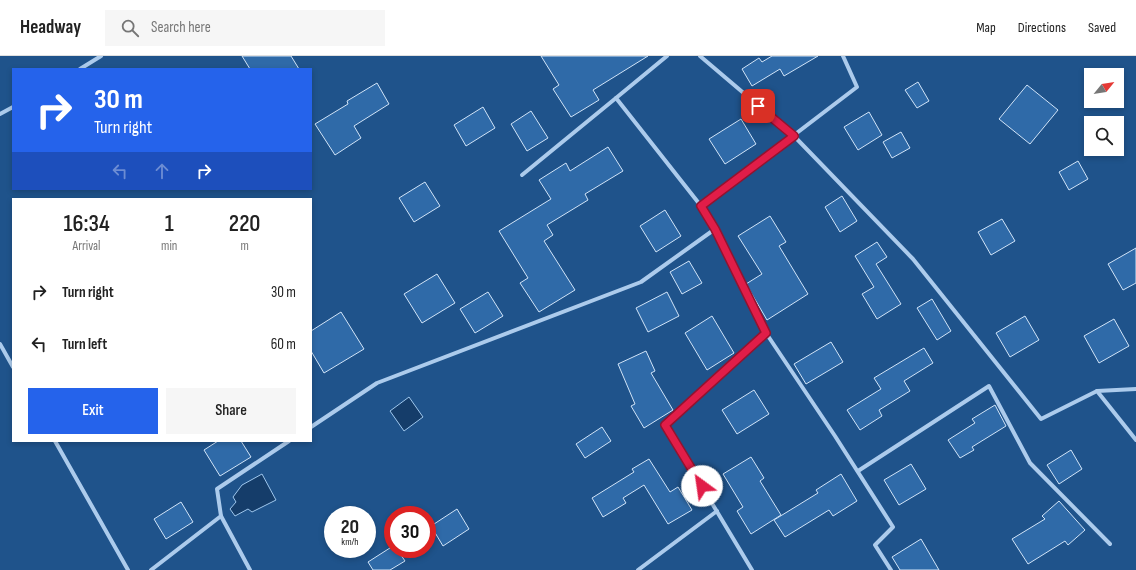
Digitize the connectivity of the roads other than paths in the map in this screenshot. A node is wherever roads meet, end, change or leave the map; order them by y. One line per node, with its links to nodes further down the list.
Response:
1 (101, 56): 5 (street)
2 (667, 56): 6 (street)
3 (700, 56): 9 (street)
4 (843, 56): 9 (street)
5 (82, 68)
6 (616, 98): 10 (street); 11 (street)
7 (12, 108): 8 (street)
8 (0, 114)
9 (794, 136): 11 (street); 17 (street)
10 (522, 175)
11 (701, 206): 12 (street)
12 (715, 229): 13 (street); 18 (street)
13 (766, 333): 22 (street); 23 (street)
14 (0, 344): 15 (street)
15 (12, 365)
16 (1136, 389): 17 (street)
17 (1097, 392): 19 (street)
18 (312, 426)
19 (1136, 440)
20 (56, 442): 26 (street)
21 (287, 442): 24 (street)
22 (858, 471): 25 (street); 31 (street)
23 (717, 511): 29 (street); 30 (street)
24 (222, 516): 27 (street); 28 (street)
25 (1110, 544)
26 (128, 570)
27 (152, 570)
28 (250, 570)
29 (638, 570)
30 (752, 570)
31 (891, 570)

